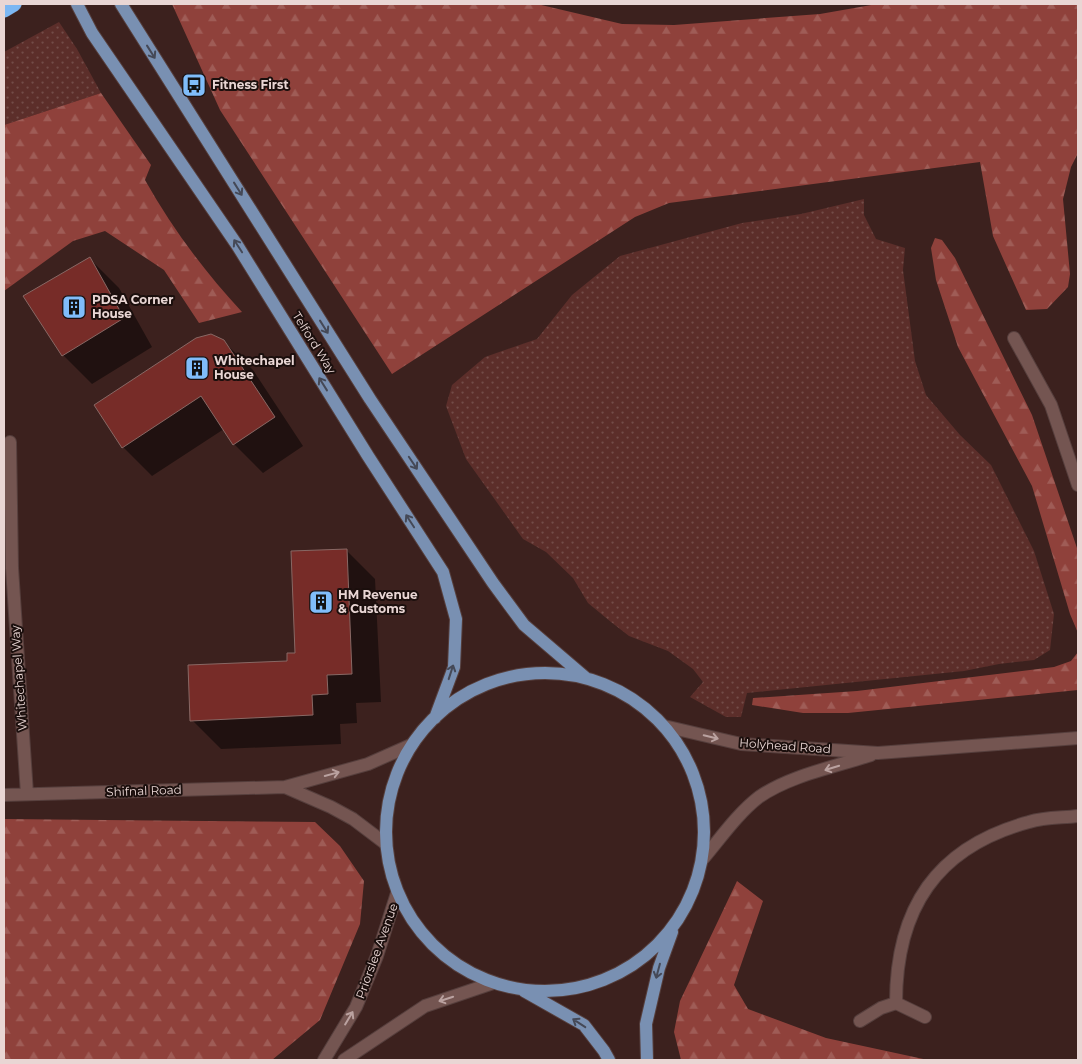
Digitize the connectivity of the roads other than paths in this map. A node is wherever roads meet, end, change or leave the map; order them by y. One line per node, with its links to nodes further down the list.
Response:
1 (14, 4): 4 (highway)
2 (77, 4): 9 (main road, Telford Way, one-way to 2)
3 (123, 7): 8 (main road, Telford Way, one-way to 8)
4 (4, 10)
5 (1014, 338): 7 (street)
6 (10, 442): 15 (street, Whitechapel Way)
7 (1078, 485)
8 (586, 678): 9 (main road); 10 (main road)
9 (435, 718): 12 (main road)
10 (664, 726): 13 (street, Holyhead Road, one-way to 13); 19 (main road)
11 (1078, 738): 13 (street, Holyhead Road)
12 (412, 746): 14 (street, Shifnal Road, one-way to 12); 18 (main road)
13 (878, 753): 19 (street, Holyhead Road, one-way to 19)
14 (285, 787): 15 (street, Shifnal Road); 18 (street, Shifnal Road)
15 (28, 794): 16 (street, Shifnal Road)
16 (4, 795)
17 (1078, 816): 24 (street)
18 (386, 844): 20 (main road)
19 (702, 860): 21 (main road)
20 (397, 893): 22 (main road); 27 (street, Priorslee Avenue, one-way to 20)
21 (675, 925): 23 (main road); 30 (main road, one-way to 30)
22 (493, 983): 23 (main road); 28 (street, one-way to 28)
23 (522, 990): 29 (main road, one-way to 23)
24 (896, 1003): 25 (street); 26 (street)
25 (925, 1017)
26 (860, 1021)
27 (324, 1060)
28 (344, 1060)
29 (609, 1060)
30 (647, 1060)

